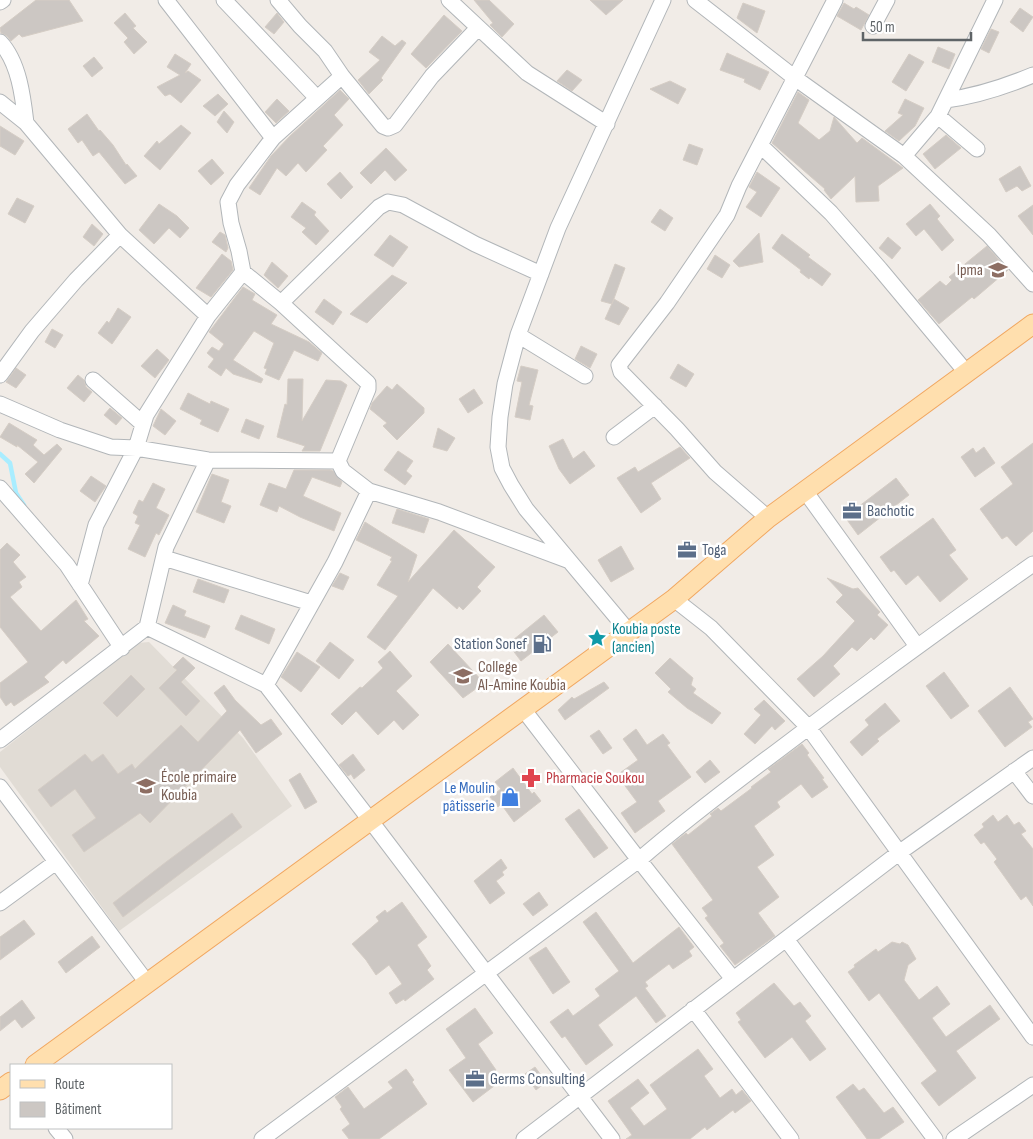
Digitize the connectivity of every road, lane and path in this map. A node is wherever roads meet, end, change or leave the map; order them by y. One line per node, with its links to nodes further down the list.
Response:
1 (166, 0): 22 (street)
2 (224, 0): 16 (street)
3 (278, 0): 13 (street)
4 (450, 0): 11 (street)
5 (663, 0): 21 (street)
6 (695, 0): 15 (street)
7 (836, 0): 15 (street)
8 (887, 0): 10 (street)
9 (995, 0): 17 (street)
10 (873, 26)
11 (478, 28): 13 (street); 21 (street)
12 (0, 42): 20 (street)
13 (342, 76): 16 (street)
14 (1033, 76): 17 (street)
15 (795, 78): 23 (street); 25 (street)
16 (317, 98): 22 (street)
17 (946, 100): 19 (street)
18 (0, 102): 20 (street)
19 (938, 116): 24 (street); 25 (street)
20 (26, 123): 26 (street)
21 (606, 124): 28 (street)
22 (273, 138): 27 (street)
23 (761, 146): 34 (street); 39 (street)
24 (977, 149)
25 (904, 156): 29 (street)
26 (120, 235): 31 (street); 35 (street)
27 (243, 272): 30 (street); 31 (street)
28 (541, 274): 30 (street); 33 (street)
29 (1033, 284)
30 (281, 303): 44 (street)
31 (208, 316): 40 (street)
32 (1033, 324): 34 (main road)
33 (518, 335): 36 (street); 50 (street)
34 (966, 372): 47 (main road)
35 (0, 375)
36 (585, 376)
37 (93, 380): 40 (street)
38 (0, 404): 42 (street)
39 (655, 406): 41 (street); 48 (street)
40 (143, 424): 42 (street)
41 (614, 437)
42 (136, 448): 43 (street); 52 (street)
43 (208, 460): 44 (street); 49 (street)
44 (338, 461): 46 (street)
45 (0, 488): 52 (street)
46 (369, 491): 50 (street); 54 (street)
47 (805, 491): 48 (main road); 57 (street)
48 (768, 518): 53 (main road)
49 (164, 558): 54 (street); 55 (street)
50 (568, 560): 56 (street)
51 (1033, 564): 57 (street)
52 (80, 584): 58 (street)
53 (674, 599): 56 (main road); 61 (street)
54 (312, 603): 59 (street)
55 (148, 627): 58 (street); 59 (street)
56 (629, 632): 60 (main road)
57 (917, 646): 61 (street)
58 (122, 648): 62 (street)
59 (266, 685): 67 (street)
60 (523, 709): 67 (main road); 69 (street)
61 (808, 727): 68 (street); 69 (street)
62 (0, 740)
63 (1033, 758): 64 (street)
64 (1014, 771): 66 (street); 68 (street)
65 (0, 787): 70 (street)
66 (1033, 796)
67 (370, 820): 73 (street); 75 (main road)
68 (900, 852): 72 (street); 77 (street)
69 (639, 860): 73 (street); 74 (street)
70 (56, 862): 71 (street); 75 (street)
71 (0, 903)
72 (786, 939): 74 (street); 87 (street)
73 (486, 972): 80 (street); 83 (street)
74 (733, 979): 76 (street)
75 (148, 984): 78 (main road)
76 (693, 1010): 80 (street); 86 (street)
77 (1033, 1036)
78 (36, 1064)
79 (1033, 1084): 88 (street)
80 (580, 1096): 84 (street); 85 (street)
81 (57, 1129): 82 (street)
82 (65, 1139)
83 (262, 1139)
84 (524, 1139)
85 (612, 1139)
86 (791, 1139)
87 (935, 1139)
88 (954, 1139)

